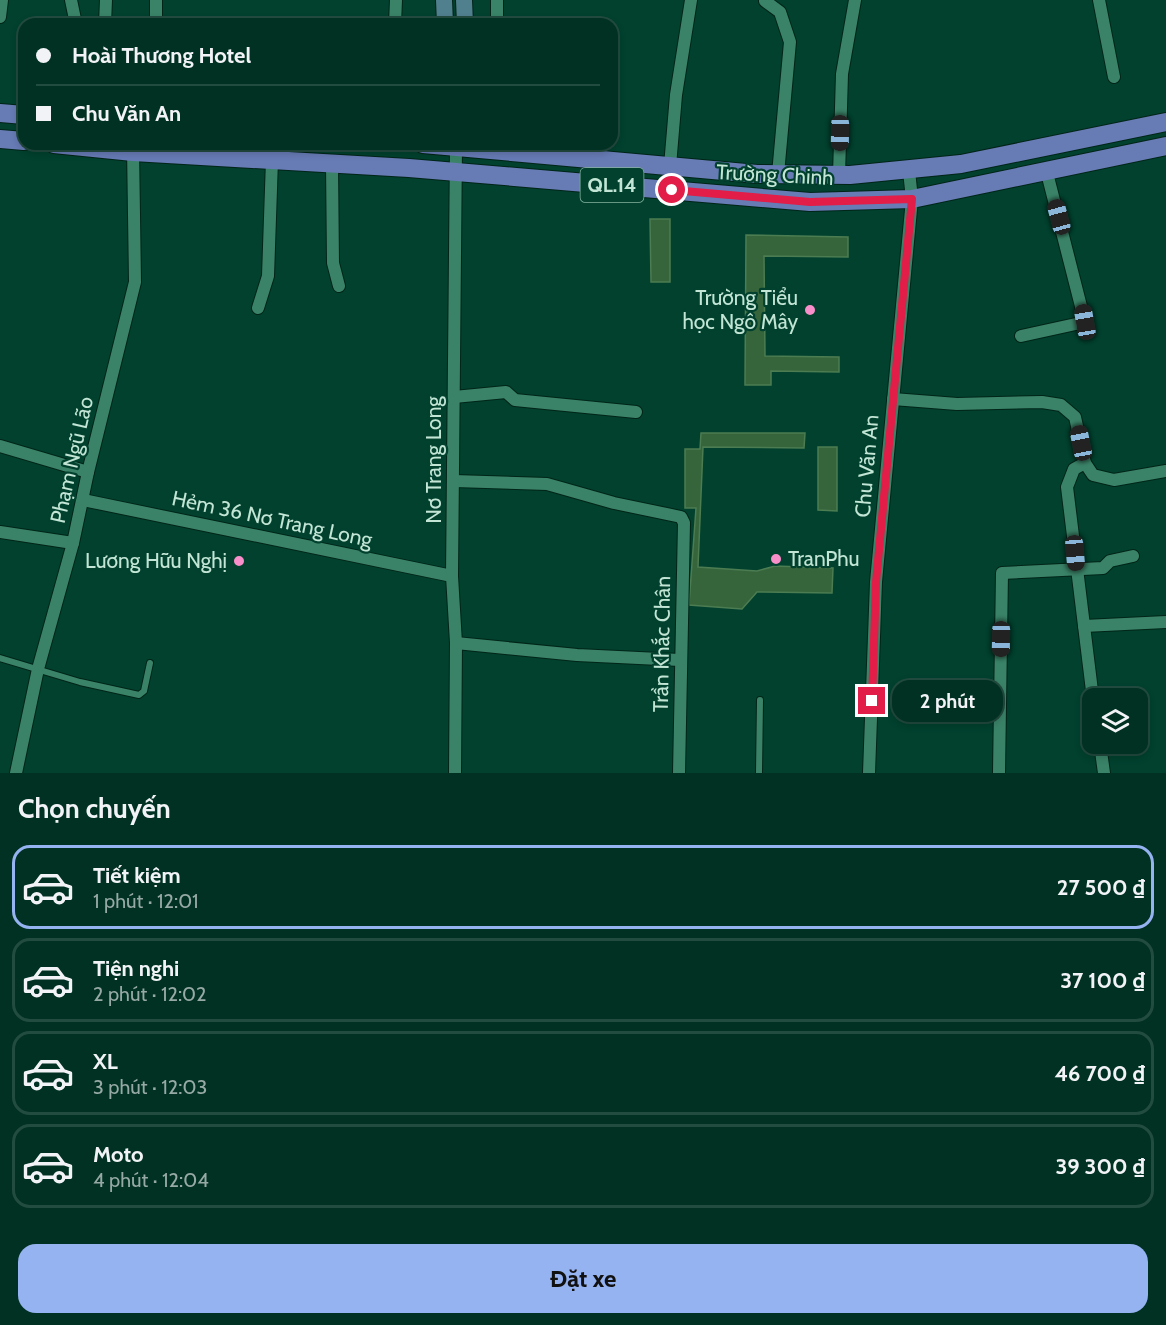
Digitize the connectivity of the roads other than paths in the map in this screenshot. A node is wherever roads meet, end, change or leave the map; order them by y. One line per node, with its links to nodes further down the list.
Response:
1 (2, 0): 13 (street)
2 (71, 0): 14 (street)
3 (106, 0): 15 (street)
4 (156, 0): 16 (street)
5 (396, 0): 17 (street)
6 (444, 0): 18 (street)
7 (464, 0): 19 (street)
8 (497, 0): 20 (street)
9 (691, 0): 34 (street)
10 (855, 0): 39 (street)
11 (1099, 0): 21 (street)
12 (765, 1): 38 (street)
13 (0, 17)
14 (75, 18)
15 (105, 18)
16 (156, 18)
17 (395, 18)
18 (445, 18)
19 (465, 18)
20 (497, 18)
21 (1113, 77)
22 (0, 113): 23 (main road)
23 (18, 114)
24 (1166, 122): 35 (main road, Trường Chinh / QL.14)
25 (0, 139): 26 (main road)
26 (18, 140)
27 (1166, 146): 37 (main road, Trường Chinh / QL.14)
28 (133, 150): 49 (street, Phạm Ngũ Lão)
29 (156, 150): 32 (main road, Trường Chinh / QL.14)
30 (456, 150): 36 (street, Nơ Trang Long)
31 (514, 150): 34 (main road, Trường Chinh / QL.14)
32 (272, 160): 33 (main road, Trường Chinh / QL.14); 42 (street)
33 (332, 164): 36 (main road, Trường Chinh / QL.14); 41 (street)
34 (670, 166): 38 (main road, Trường Chinh / QL.14)
35 (909, 171): 39 (main road, Trường Chinh / QL.14); 40 (street, Chu Văn An)
36 (456, 172): 40 (main road, Trường Chinh / QL.14); 44 (street, Nơ Trang Long)
37 (1047, 172): 40 (main road, Trường Chinh / QL.14); 43 (street)
38 (778, 174): 39 (main road, Trường Chinh / QL.14)
39 (839, 175)
40 (912, 199): 45 (street, Chu Văn An)
41 (339, 286)
42 (258, 308)
43 (1021, 336)
44 (454, 397): 46 (street); 51 (street, Nơ Trang Long)
45 (893, 399): 48 (street); 72 (street, Chu Văn An)
46 (636, 412)
47 (0, 446): 49 (street)
48 (1085, 463): 50 (street); 56 (street)
49 (88, 471): 52 (street, Phạm Ngũ Lão)
50 (1166, 471)
51 (454, 482): 57 (street, Nơ Trang Long); 62 (street, Trần Khắc Chân)
52 (84, 500): 54 (street, Phạm Ngũ Lão); 57 (street, Hẻm 36 Nơ Trang Long)
53 (0, 532): 54 (street)
54 (73, 543): 64 (street, Phạm Ngũ Lão)
55 (1133, 556): 56 (street)
56 (1077, 570): 59 (street); 73 (street)
57 (452, 576): 60 (street, Nơ Trang Long)
58 (1166, 622): 59 (street)
59 (1084, 626): 65 (street)
60 (456, 643): 62 (street); 69 (street, Nơ Trang Long)
61 (0, 658): 64 (lane)
62 (680, 660): 70 (street, Trần Khắc Chân)
63 (150, 663): 64 (lane)
64 (38, 669): 68 (street, Phạm Ngũ Lão)
65 (1092, 688)
66 (760, 700): 71 (lane)
67 (1101, 754): 74 (street)
68 (16, 773)
69 (456, 773)
70 (679, 773)
71 (759, 773)
72 (869, 773)
73 (999, 773)
74 (1104, 773)

